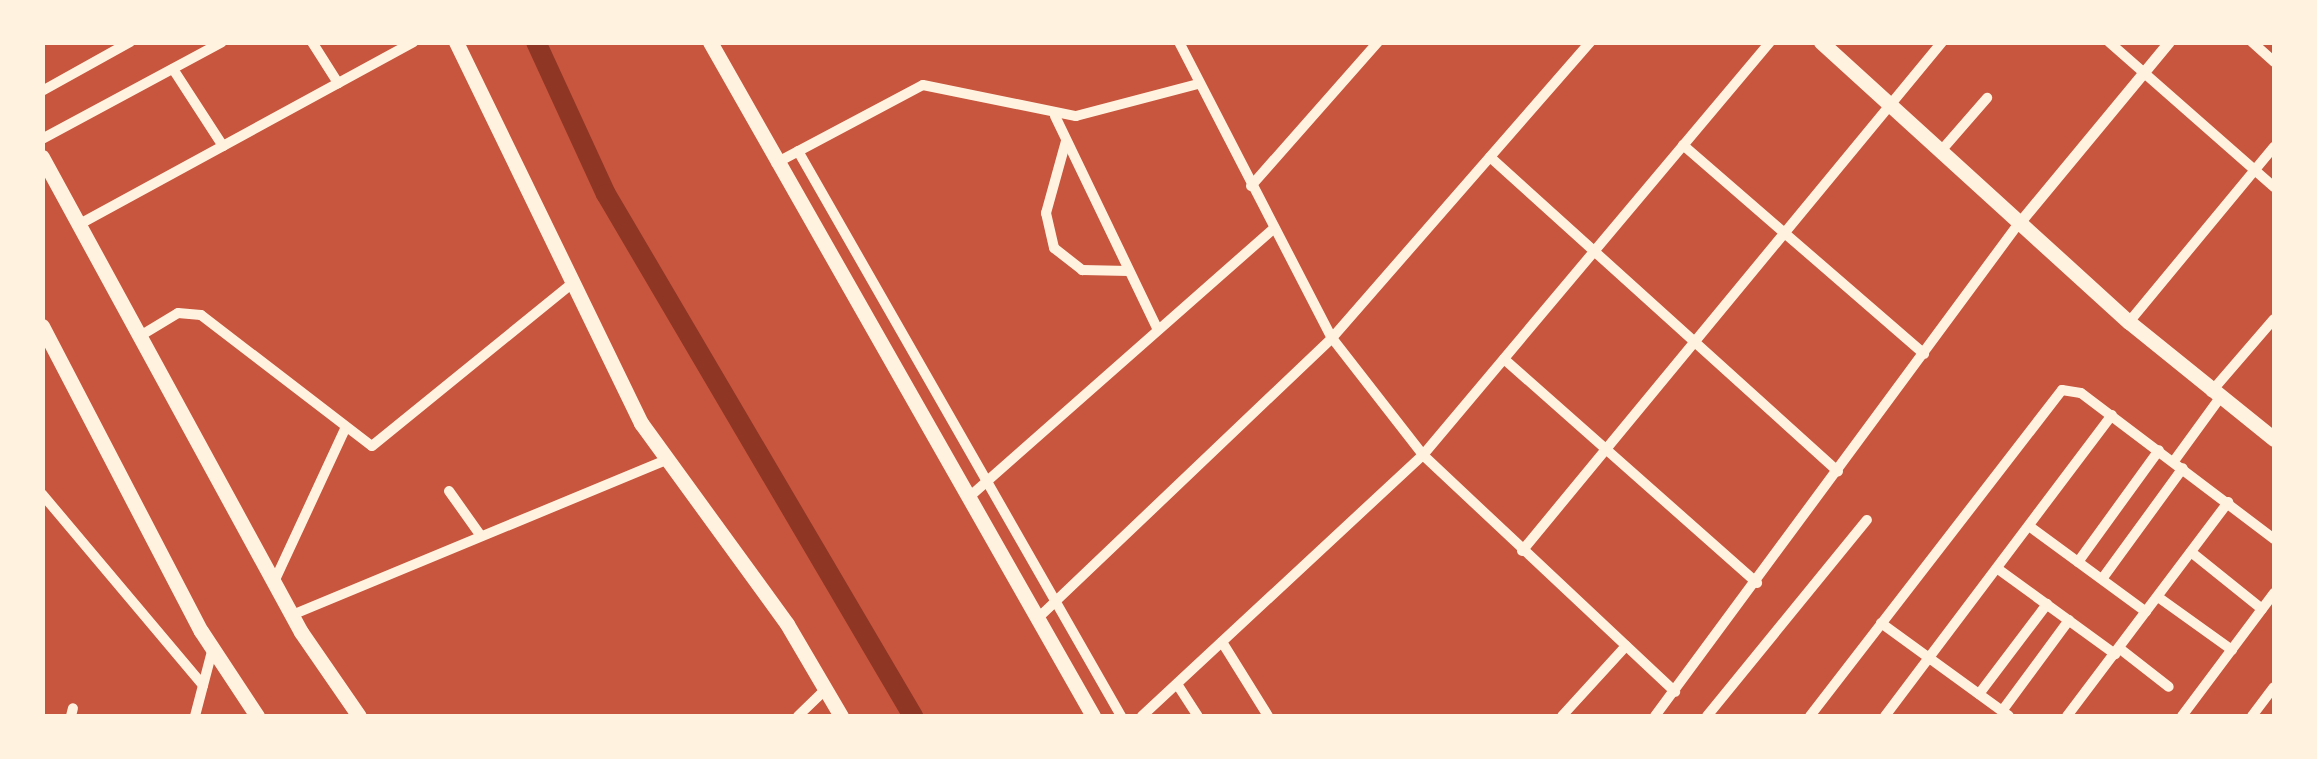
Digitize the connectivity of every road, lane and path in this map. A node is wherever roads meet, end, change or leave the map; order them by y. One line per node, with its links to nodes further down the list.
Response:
1 (130, 42): 21 (street)
2 (222, 42): 17 (street)
3 (312, 42): 19 (street)
4 (413, 42): 19 (street)
5 (456, 42): 44 (main road)
6 (710, 42): 34 (main road)
7 (1179, 42): 20 (street)
8 (1378, 42): 36 (street)
9 (1770, 42): 27 (street)
10 (1821, 42): 23 (main road)
11 (1942, 42): 23 (street)
12 (2108, 42): 18 (street)
13 (2169, 42): 18 (street)
14 (2252, 42): 16 (street)
15 (1589, 43): 32 (street)
16 (2274, 62)
17 (173, 68): 25 (street); 28 (street)
18 (2143, 72): 35 (street); 38 (street)
19 (338, 83): 28 (street)
20 (1198, 84): 24 (street); 36 (street)
21 (42, 91)
22 (1986, 98): 31 (street)
23 (1890, 106): 31 (main road); 41 (street)
24 (1055, 116): 26 (street); 30 (street)
25 (42, 139)
26 (1066, 140): 43 (street); 43 (street)
27 (1683, 144): 41 (street); 42 (street)
28 (223, 146): 39 (street)
29 (2274, 147): 35 (street)
30 (798, 151): 34 (street); 64 (street)
31 (1940, 152): 38 (main road)
32 (1490, 157): 42 (street); 50 (street)
33 (42, 158): 39 (main road)
34 (776, 164): 67 (main road)
35 (2256, 170): 37 (street); 46 (street)
36 (1252, 186): 40 (street)
37 (2274, 186)
38 (2019, 223): 46 (main road); 52 (street)
39 (78, 225): 49 (main road)
40 (1274, 228): 48 (street); 50 (street)
41 (1785, 233): 51 (street); 52 (street)
42 (1595, 251): 51 (street); 53 (street)
43 (1130, 271): 48 (street)
44 (569, 286): 56 (street); 61 (main road)
45 (2274, 319): 54 (street)
46 (2129, 322): 54 (main road)
47 (42, 326): 93 (main road)
48 (1158, 330): 64 (street)
49 (140, 336): 56 (street); 78 (main road)
50 (1332, 338): 60 (street); 82 (street)
51 (1695, 342): 58 (street); 63 (street)
52 (1924, 354): 63 (street)
53 (1504, 359): 58 (street); 60 (street)
54 (2216, 395): 57 (main road); 62 (street)
55 (2112, 415): 59 (street); 70 (street); 89 (street)
56 (345, 429): 78 (street)
57 (2274, 439)
58 (1606, 449): 73 (street); 79 (street)
59 (2159, 450): 62 (street); 75 (street)
60 (1423, 455): 73 (street); 90 (street)
61 (662, 460): 71 (street); 100 (main road)
62 (2178, 465): 68 (street); 77 (street)
63 (1838, 472): 79 (street)
64 (987, 482): 67 (street); 82 (street)
65 (449, 491): 71 (street)
66 (42, 494): 97 (street)
67 (968, 498): 87 (main road)
68 (2228, 502): 72 (street); 74 (street)
69 (1866, 520): 118 (street)
70 (2030, 526): 75 (street); 76 (street)
71 (480, 536): 86 (street)
72 (2274, 539)
73 (1522, 550): 91 (street)
74 (2190, 552): 81 (street); 84 (street)
75 (2078, 562): 77 (street)
76 (1998, 569): 83 (street); 95 (street)
77 (2102, 579): 85 (street)
78 (274, 582): 86 (main road)
79 (1757, 583): 101 (street)
80 (2274, 593): 84 (street)
81 (2158, 597): 85 (street); 92 (street)
82 (1055, 602): 87 (street); 112 (street)
83 (2047, 604): 88 (street); 102 (street)
84 (2262, 609): 92 (street)
85 (2146, 612): 94 (street)
86 (292, 615): 108 (main road)
87 (1037, 619): 111 (main road)
88 (2069, 620): 94 (street); 104 (street)
89 (1881, 623): 95 (street); 119 (street)
90 (1222, 642): 96 (street); 115 (street)
91 (1626, 646): 101 (street); 116 (street)
92 (2232, 650): 121 (street)
93 (212, 651): 97 (street); 107 (main road)
94 (2117, 651): 98 (street); 105 (street)
95 (1931, 659): 102 (street); 120 (street)
96 (1177, 684): 113 (street); 114 (street)
97 (202, 685): 106 (street)
98 (2169, 687)
99 (2274, 687): 122 (street)
100 (826, 689): 109 (street); 110 (main road)
101 (1675, 692): 103 (street)
102 (1980, 694): 104 (street)
103 (1659, 712): 117 (street)
104 (2006, 714)
105 (2073, 715)
106 (195, 716)
107 (257, 716)
108 (359, 716)
109 (798, 716)
110 (841, 716)
111 (1093, 716)
112 (1120, 716)
113 (1142, 716)
114 (1198, 716)
115 (1268, 716)
116 (1562, 716)
117 (1674, 716)
118 (1707, 716)
119 (1810, 716)
120 (1885, 716)
121 (2182, 716)
122 (2252, 716)

